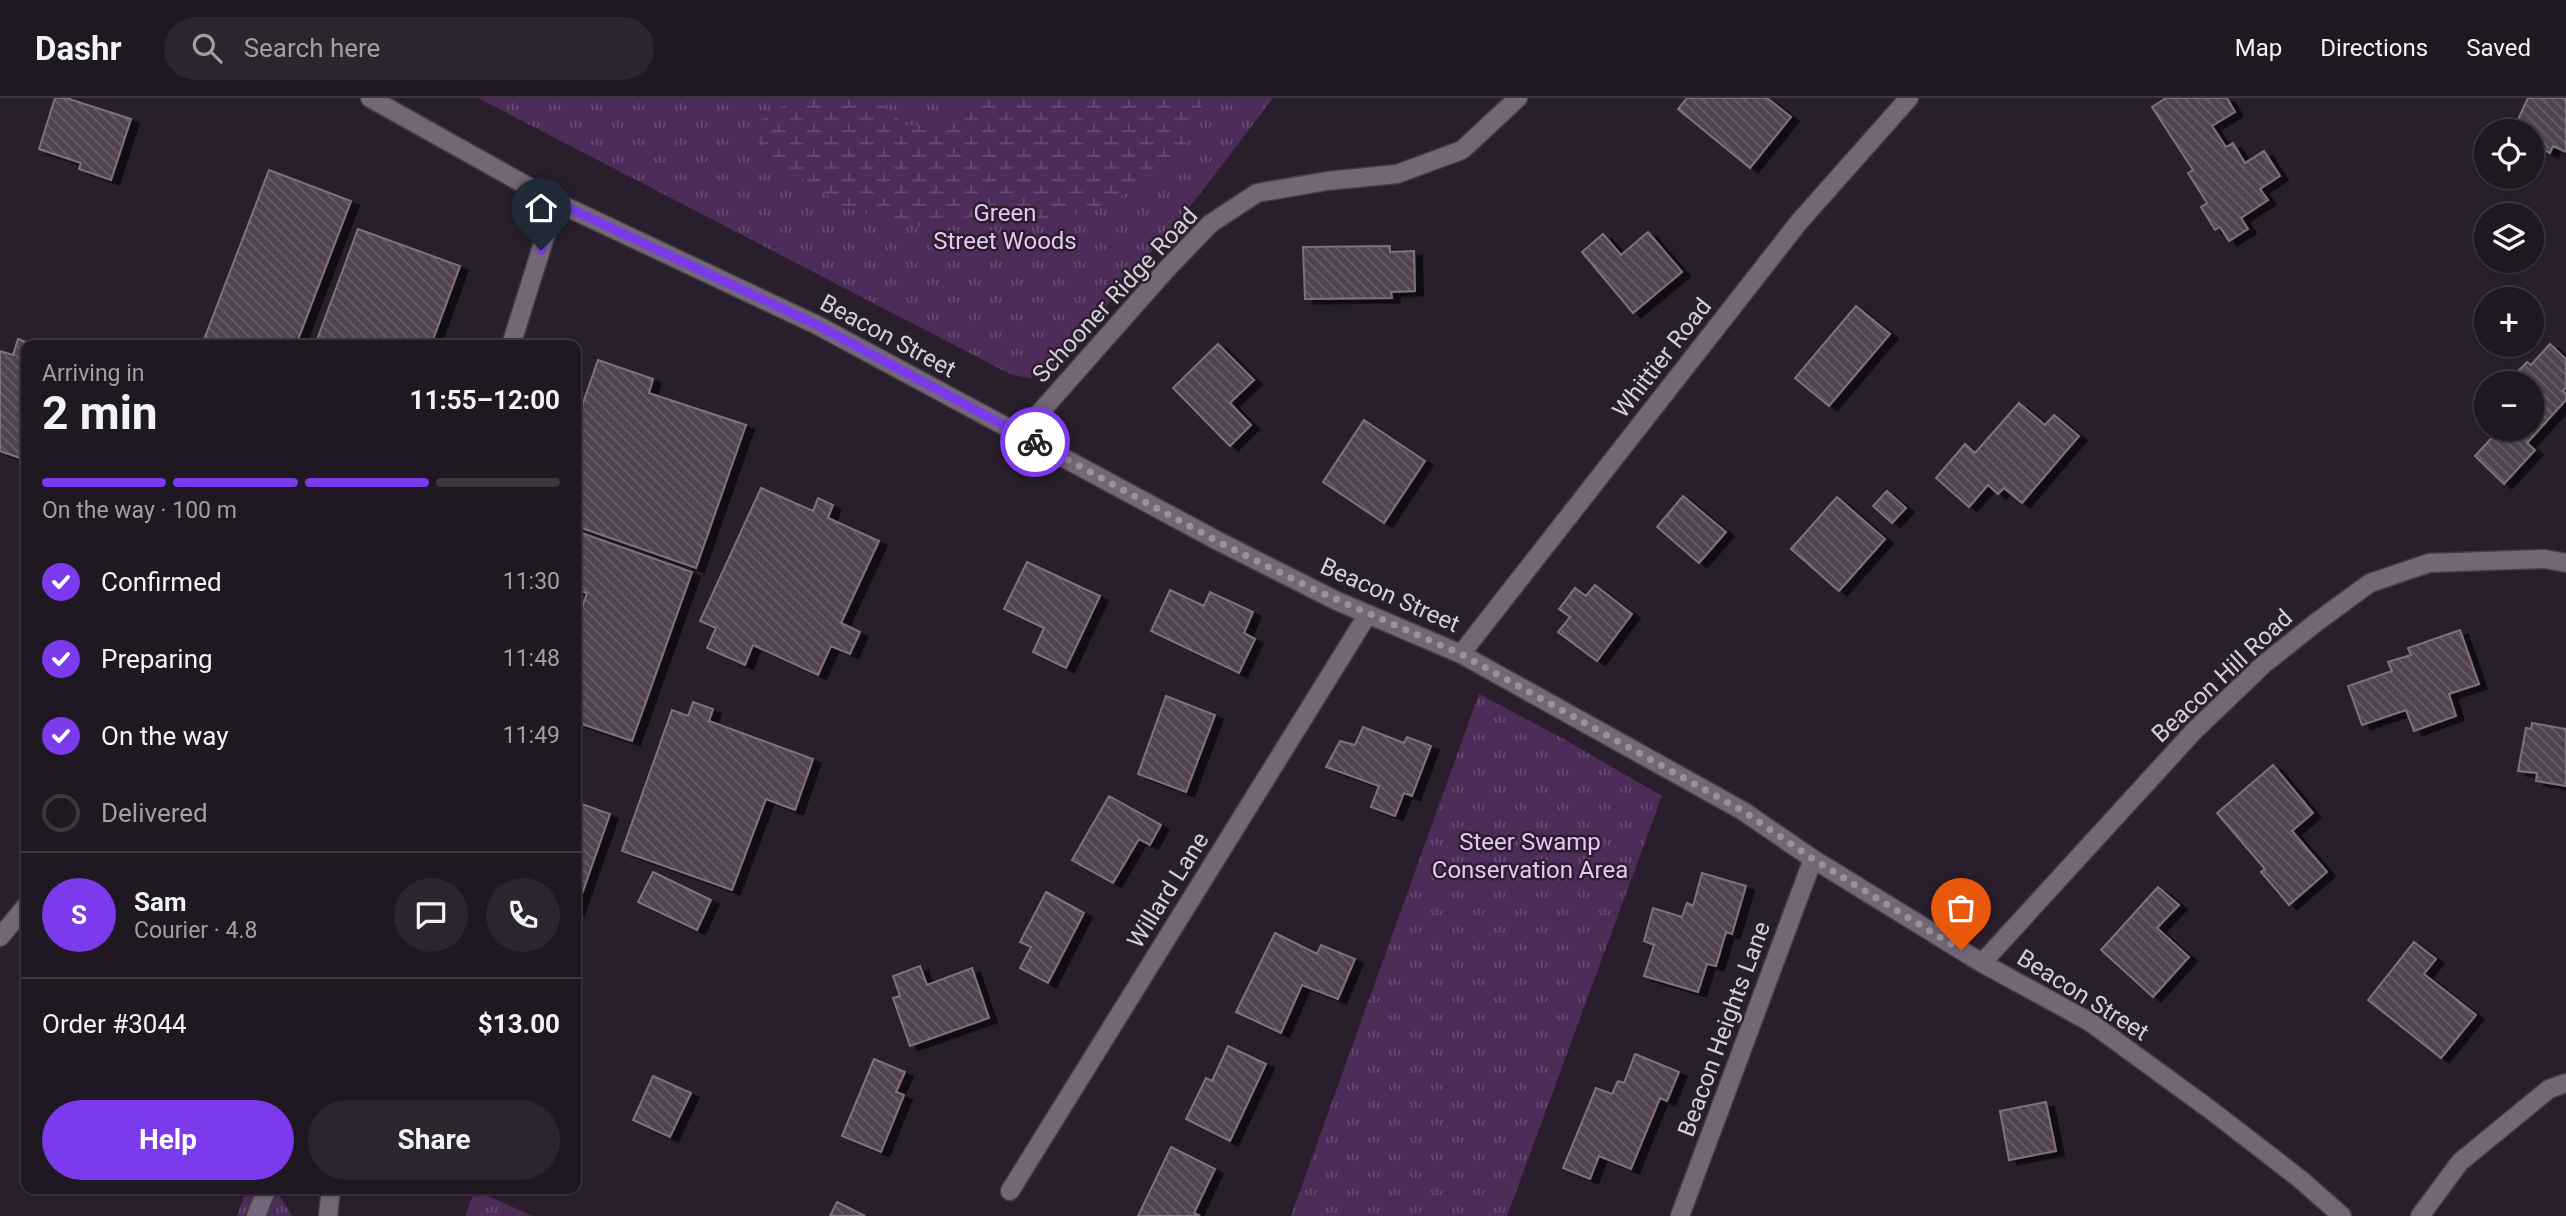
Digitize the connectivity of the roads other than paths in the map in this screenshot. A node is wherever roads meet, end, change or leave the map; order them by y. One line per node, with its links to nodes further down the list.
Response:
1 (370, 98): 4 (street, Beacon Street)
2 (1518, 98): 6 (street, Schooner Ridge Road)
3 (1909, 98): 9 (street, Whittier Road)
4 (556, 202): 5 (street); 6 (street, Beacon Street)
5 (513, 340)
6 (1021, 434): 8 (street, Beacon Street)
7 (2566, 563): 14 (street, Beacon Hill Road)
8 (1368, 614): 9 (street, Beacon Street); 16 (street, Willard Lane)
9 (1461, 654): 10 (street, Beacon Street)
10 (1813, 859): 14 (street, Beacon Street); 21 (street, Beacon Heights Lane)
11 (21, 912): 13 (street)
12 (21, 928): 13 (street)
13 (0, 938)
14 (1982, 963): 22 (street, Beacon Street)
15 (2566, 1083): 23 (street)
16 (1010, 1191)
17 (265, 1194): 19 (street)
18 (330, 1194): 20 (street)
19 (256, 1216)
20 (328, 1216)
21 (1680, 1216)
22 (2342, 1216)
23 (2420, 1216)

